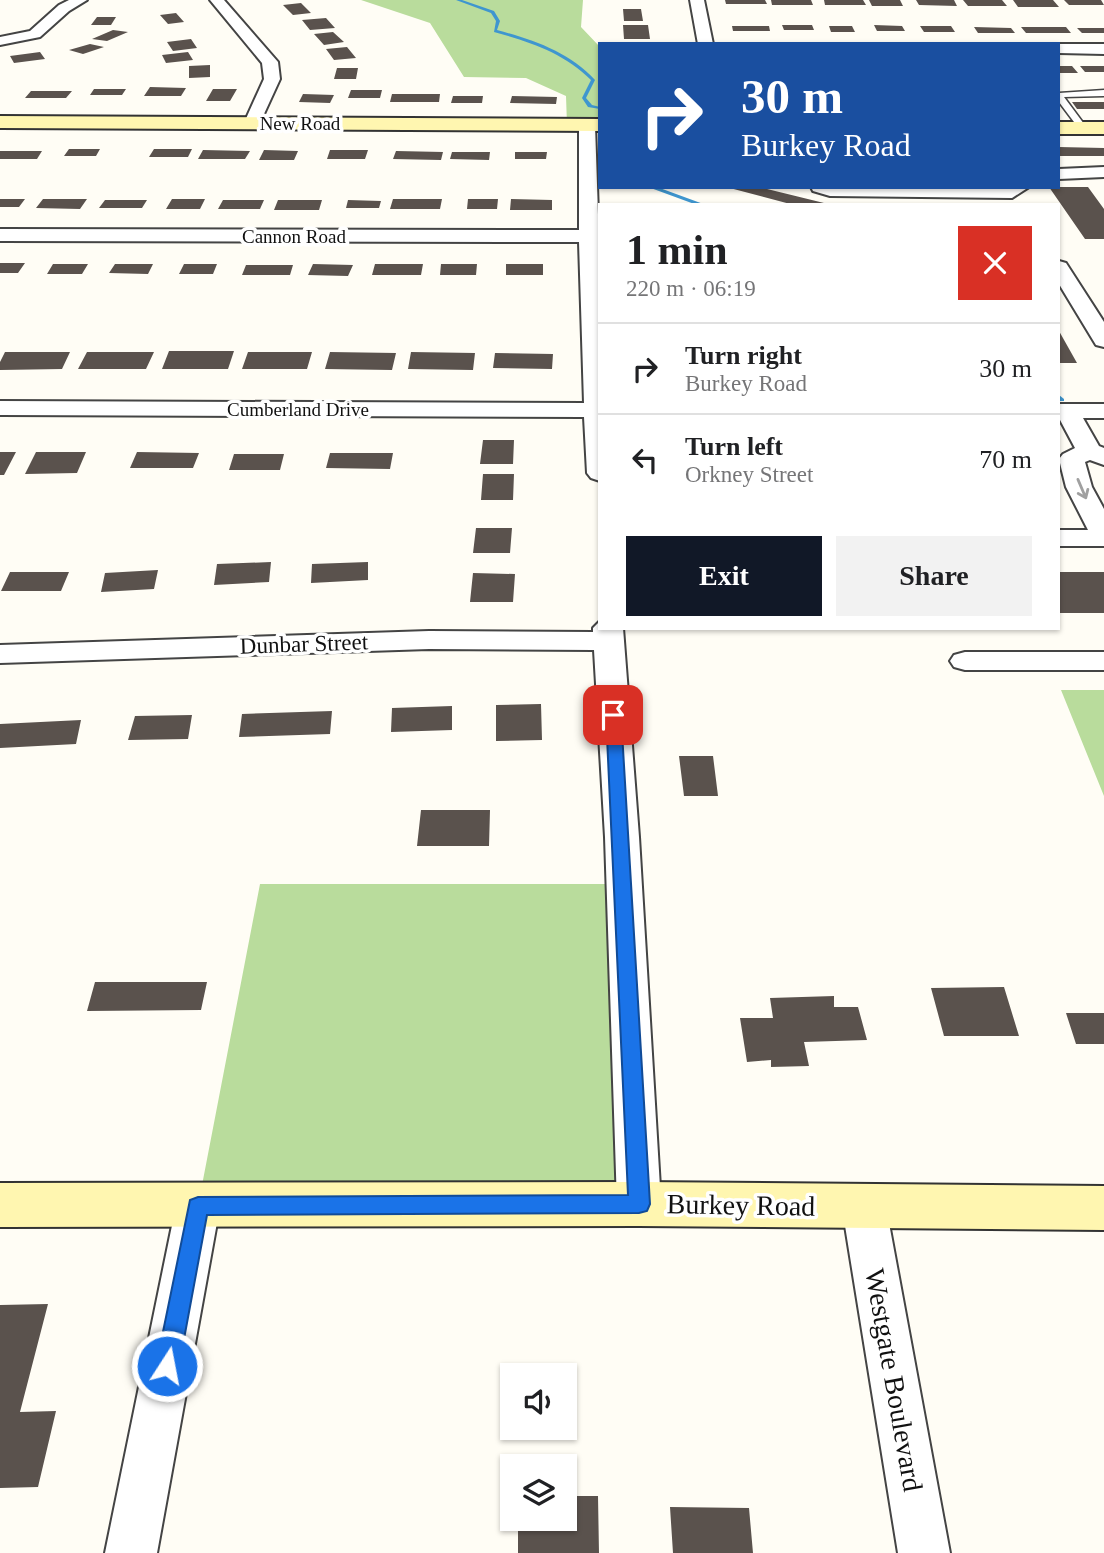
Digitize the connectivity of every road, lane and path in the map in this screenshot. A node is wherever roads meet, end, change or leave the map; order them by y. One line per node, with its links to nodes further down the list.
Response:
1 (80, 0): 4 (street)
2 (217, 0): 12 (street)
3 (697, 0): 5 (street)
4 (0, 41)
5 (706, 42)
6 (1060, 49): 7 (street)
7 (1104, 49)
8 (1104, 93): 9 (lane)
9 (1060, 96)
10 (1060, 98): 13 (lane)
11 (0, 121): 12 (street, New Road)
12 (252, 123): 14 (street, New Road)
13 (1071, 124): 15 (street)
14 (593, 125): 21 (street)
15 (1104, 128)
16 (1104, 172): 17 (street)
17 (1060, 174)
18 (827, 189): 19 (street)
19 (1017, 195)
20 (0, 235): 21 (street, Cannon Road)
21 (588, 236): 23 (street)
22 (1060, 269): 24 (street)
23 (595, 315): 26 (street)
24 (1104, 340)
25 (0, 408): 26 (street, Cumberland Drive)
26 (598, 410)
27 (1063, 411): 28 (street); 29 (street)
28 (1104, 411)
29 (1097, 454): 30 (street, one-way to 30)
30 (1104, 537): 31 (street)
31 (1060, 538)
32 (608, 635): 33 (street, Dunbar Street); 36 (street)
33 (0, 654)
34 (965, 661): 35 (street)
35 (1104, 661)
36 (639, 1204): 38 (street, Burkey Road); 39 (street, Burkey Road)
37 (0, 1205): 38 (street, Burkey Road)
38 (198, 1206): 41 (street)
39 (864, 1207): 40 (street, Burkey Road); 42 (street, Westgate Boulevard)
40 (1104, 1208)
41 (131, 1553)
42 (924, 1553)

